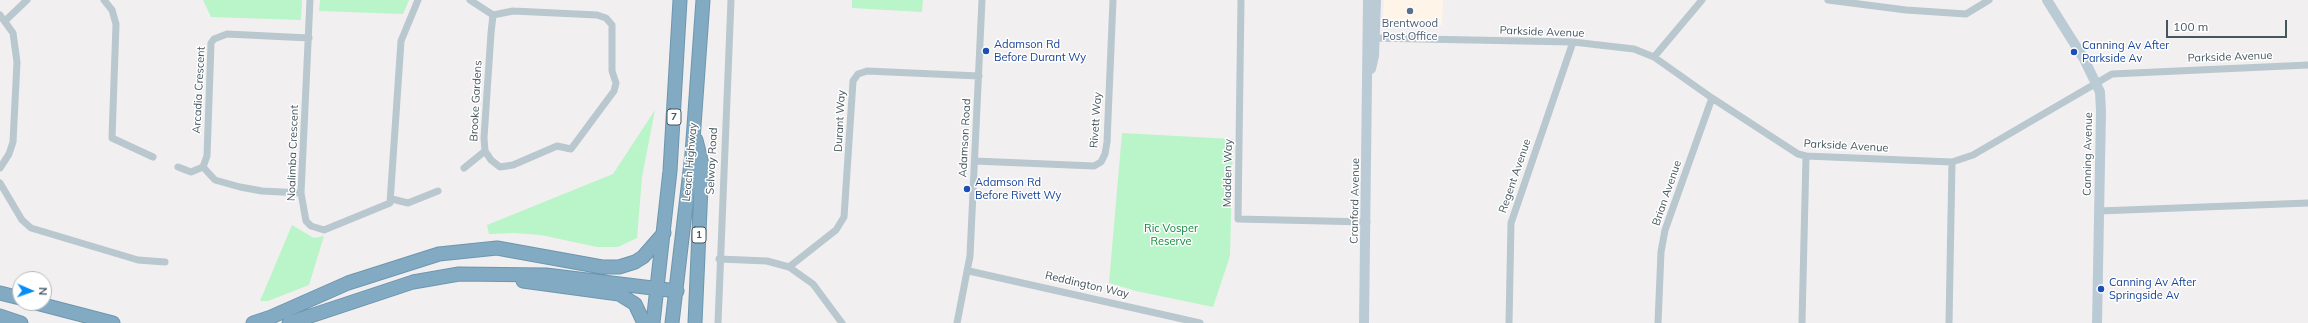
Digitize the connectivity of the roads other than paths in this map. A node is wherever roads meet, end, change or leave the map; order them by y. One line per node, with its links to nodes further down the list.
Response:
1 (27, 0): 20 (street)
2 (104, 0): 32 (street)
3 (310, 0): 21 (street, Noalimba Crescent)
4 (418, 0): 42 (street)
5 (470, 0): 19 (street)
6 (680, 0): 46 (highway, Leach Highway / 7)
7 (703, 0): 29 (highway, Leach Highway / 7)
8 (731, 0): 47 (street, Selway Road)
9 (982, 0): 26 (street, Adamson Road)
10 (1113, 0): 33 (street, Rivett Way)
11 (1241, 0): 45 (street, Madden Way)
12 (1368, 0): 22 (main road, Cranford Avenue)
13 (1376, 0): 22 (main road, Cranford Avenue)
14 (1702, 0): 24 (street)
15 (1828, 0): 16 (street)
16 (1989, 0)
17 (2047, 0): 27 (main road, Canning Avenue)
18 (0, 15): 20 (street)
19 (493, 15): 30 (street, Brooke Gardens); 30 (street, Brooke Gardens)
20 (5, 22): 37 (street)
21 (309, 38): 36 (street, Arcadia Crescent); 41 (street, Noalimba Crescent)
22 (1371, 38): 23 (street, Parkside Avenue); 45 (main road, Cranford Avenue)
23 (1573, 42): 24 (street, Parkside Avenue); 72 (street, Regent Avenue)
24 (1654, 57): 28 (street, Parkside Avenue)
25 (2308, 65): 27 (street, Parkside Avenue)
26 (979, 76): 33 (street, Adamson Road); 49 (street, Durant Way)
27 (2096, 82): 34 (street, Parkside Avenue); 44 (main road, Canning Avenue)
28 (1712, 98): 31 (street, Parkside Avenue); 73 (street, Brian Avenue)
29 (694, 128): 52 (highway, Leach Highway / 7); 66 (highway, 1)
30 (485, 151): 38 (street)
31 (1806, 156): 34 (street, Parkside Avenue); 74 (street)
32 (154, 157)
33 (975, 161): 50 (street, Adamson Road)
34 (1952, 162): 75 (street)
35 (178, 167): 36 (street)
36 (203, 167): 41 (street)
37 (0, 168)
38 (464, 168)
39 (0, 183): 48 (street)
40 (438, 191): 42 (street)
41 (301, 193): 42 (street, Noalimba Crescent)
42 (392, 199)
43 (2308, 203): 44 (street)
44 (2099, 211): 76 (main road, Canning Avenue)
45 (1367, 222): 71 (main road, Cranford Avenue)
46 (664, 233): 51 (highway, Leach Highway / 7); 61 (highway)
47 (719, 259): 49 (street); 67 (street, Selway Road)
48 (165, 262)
49 (789, 267): 68 (street)
50 (969, 271): 69 (street, Adamson Road); 70 (street, Reddington Way)
51 (658, 288): 52 (highway); 56 (highway); 64 (highway, Leach Highway / 7)
52 (676, 291): 65 (highway, Leach Highway / 7)
53 (0, 293): 54 (highway)
54 (12, 296)
55 (52, 307): 60 (highway)
56 (346, 308): 58 (highway); 63 (highway)
57 (0, 316): 59 (highway)
58 (319, 319): 62 (highway)
59 (21, 323)
60 (113, 323)
61 (253, 323)
62 (289, 323)
63 (644, 323)
64 (653, 323)
65 (672, 323)
66 (696, 323)
67 (718, 323)
68 (842, 323)
69 (957, 323)
70 (1200, 323)
71 (1364, 323)
72 (1509, 323)
73 (1658, 323)
74 (1802, 323)
75 (1949, 323)
76 (2097, 323)

